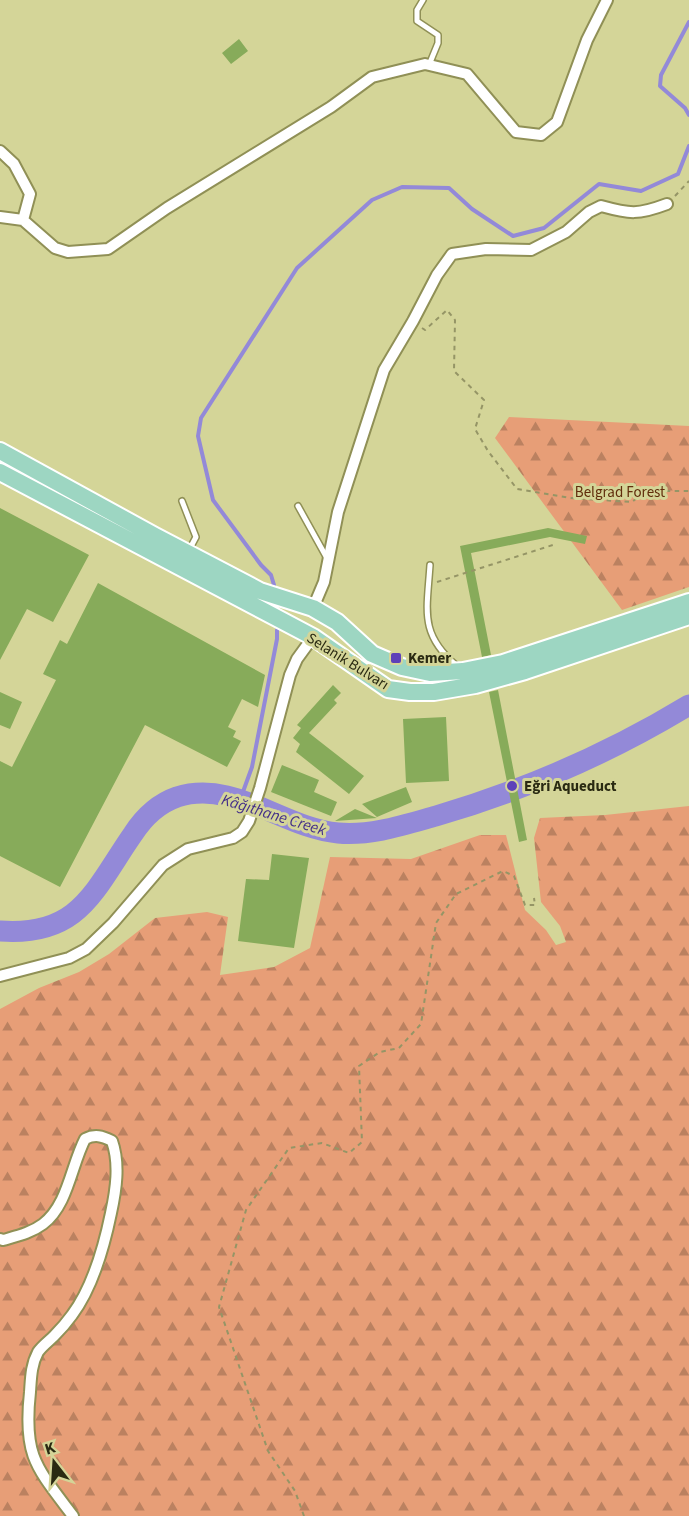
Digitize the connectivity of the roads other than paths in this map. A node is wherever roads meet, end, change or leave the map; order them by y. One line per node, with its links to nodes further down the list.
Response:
1 (423, 0): 3 (lane)
2 (607, 0): 3 (street)
3 (429, 64): 7 (street)
4 (0, 151): 7 (street)
5 (667, 204): 13 (street)
6 (0, 216): 7 (street)
7 (23, 220)
8 (0, 451): 12 (main road, Selanik Bulvarı)
9 (0, 472): 20 (main road, Selanik Bulvarı)
10 (182, 501): 12 (lane)
11 (298, 506): 13 (lane)
12 (188, 553): 16 (main road, Selanik Bulvarı)
13 (329, 561): 16 (street)
14 (430, 566): 22 (lane)
15 (689, 602): 22 (main road, Selanik Bulvarı)
16 (310, 607): 20 (main road); 21 (main road, Selanik Bulvarı)
17 (689, 616): 19 (main road, Selanik Bulvarı)
18 (689, 625): 19 (main road)
19 (658, 626): 20 (main road, Selanik Bulvarı)
20 (313, 637): 21 (main road); 23 (street)
21 (372, 654): 22 (main road, Selanik Bulvarı)
22 (463, 671)
23 (0, 976)
24 (0, 1239): 25 (street)
25 (73, 1516)

